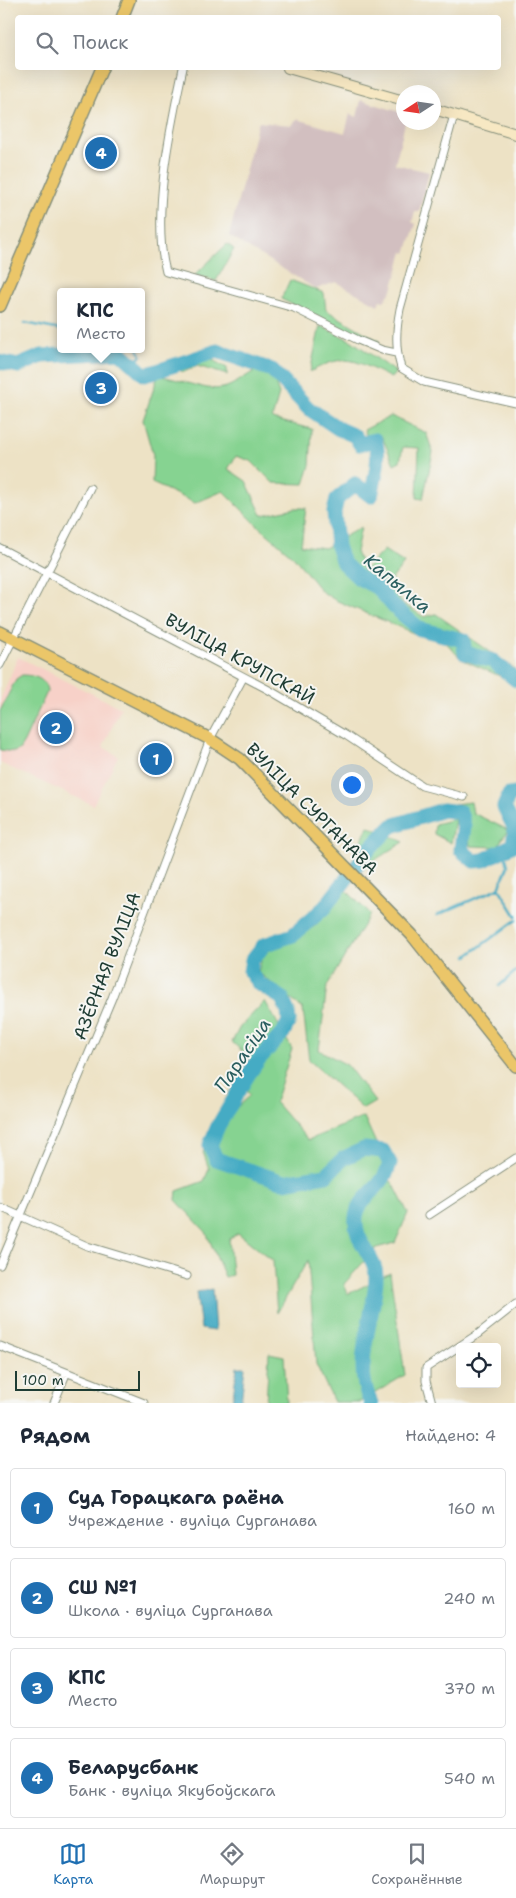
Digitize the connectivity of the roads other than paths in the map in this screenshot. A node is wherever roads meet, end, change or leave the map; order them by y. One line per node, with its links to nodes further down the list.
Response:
1 (129, 0): 2 (main road)
2 (123, 15)
3 (101, 70): 10 (main road)
4 (183, 70): 11 (street)
5 (295, 70): 6 (street)
6 (396, 99)
7 (441, 111): 8 (street)
8 (454, 115): 9 (street); 11 (street)
9 (516, 134)
10 (0, 306)
11 (396, 353): 12 (street)
12 (516, 403)
13 (90, 488): 15 (street)
14 (0, 548): 15 (street, ВУЛІЦА КРУПСКАЙ)
15 (47, 571): 17 (street); 19 (street, ВУЛІЦА КРУПСКАЙ)
16 (0, 632): 17 (main road, ВУЛІЦА СУРГАНАВА)
17 (13, 639): 18 (street); 20 (main road, ВУЛІЦА СУРГАНАВА)
18 (0, 666)
19 (244, 678): 20 (street, АЗЁРНАЯ ВУЛІЦА); 21 (street, ВУЛІЦА КРУПСКАЙ)
20 (210, 739): 22 (main road, ВУЛІЦА СУРГАНАВА); 26 (street, АЗЁРНАЯ ВУЛІЦА)
21 (464, 797)
22 (516, 1066)
23 (516, 1158): 25 (street)
24 (0, 1207): 26 (street)
25 (429, 1214)
26 (22, 1216): 27 (street, АЗЁРНАЯ ВУЛІЦА); 28 (street)
27 (0, 1265)
28 (187, 1276)
29 (516, 1304): 34 (street)
30 (0, 1346): 31 (street)
31 (66, 1374): 32 (street); 33 (street)
32 (54, 1403)
33 (144, 1403)
34 (432, 1403)

